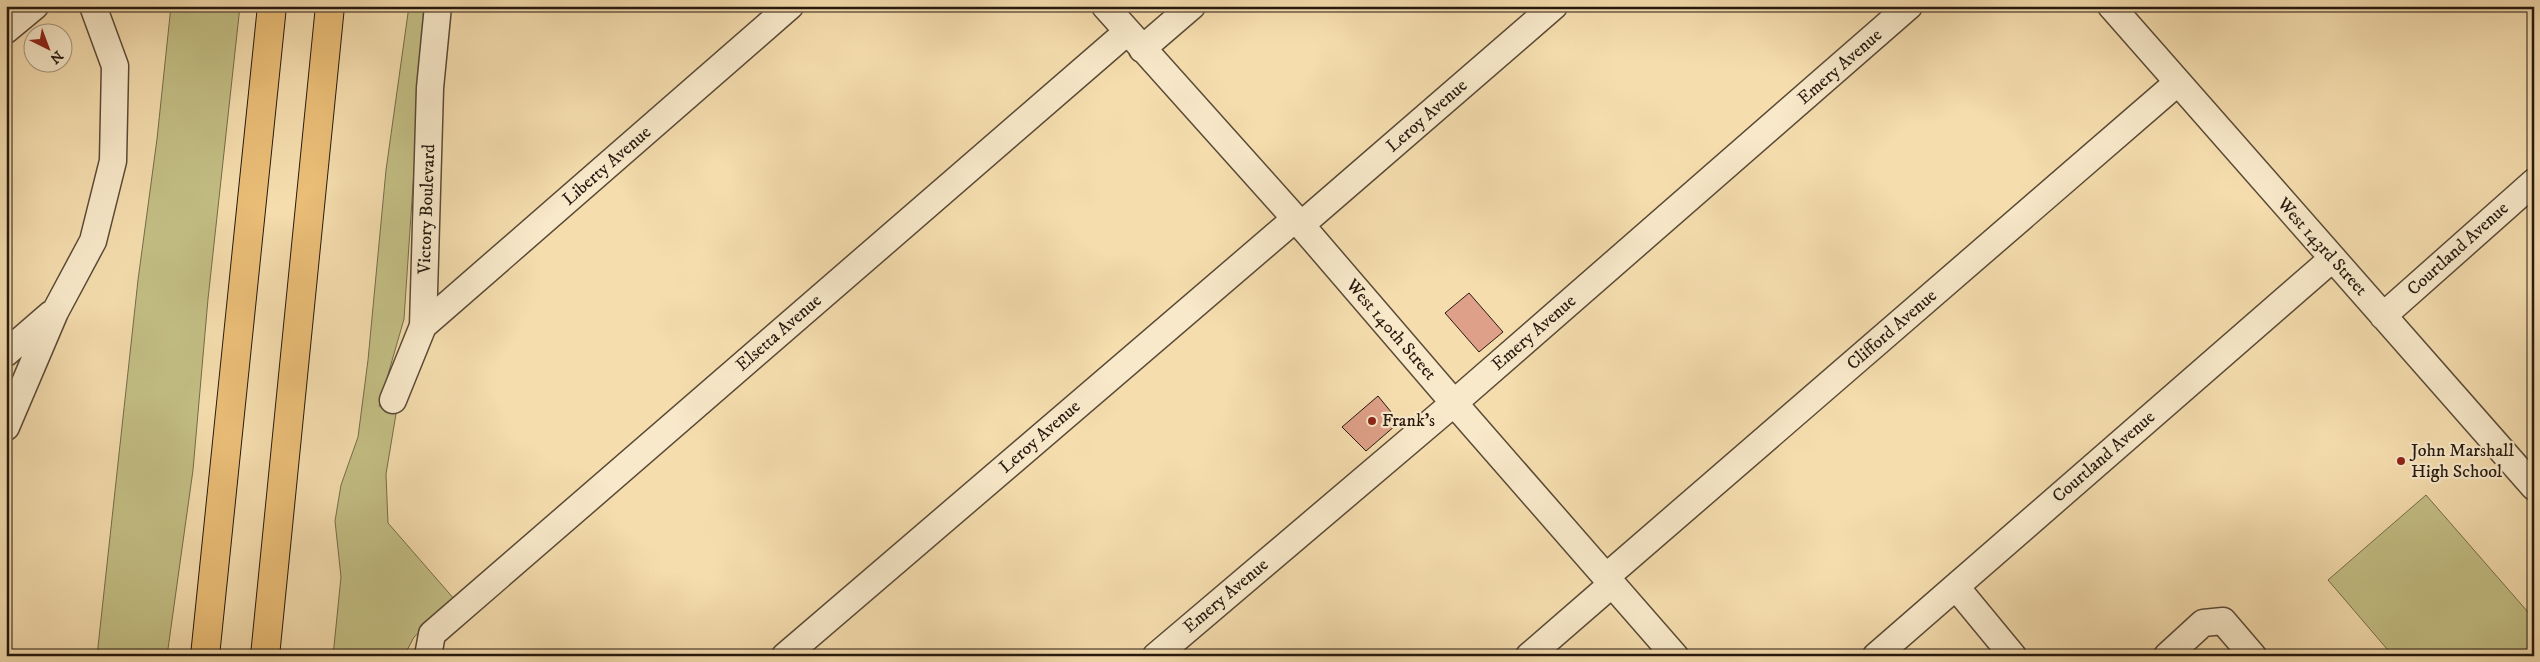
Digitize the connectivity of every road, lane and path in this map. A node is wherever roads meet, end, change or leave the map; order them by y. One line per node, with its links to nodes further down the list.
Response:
1 (35, 6): 12 (street)
2 (93, 6): 18 (street)
3 (272, 6): 26 (highway)
4 (330, 6): 32 (highway)
5 (790, 6): 20 (street, Liberty Avenue)
6 (1105, 6): 13 (street, West 140th Street)
7 (1192, 6): 13 (street, Elsetta Avenue)
8 (1554, 6): 16 (street, Leroy Avenue)
9 (1909, 6): 23 (street, Emery Avenue)
10 (2111, 6): 14 (street, West 143rd Street)
11 (437, 10): 20 (street, Victory Boulevard)
12 (6, 30)
13 (1134, 40): 16 (street, West 140th Street); 29 (street, Elsetta Avenue)
14 (2177, 83): 17 (street, West 143rd Street); 27 (street, Clifford Avenue)
15 (2534, 182): 19 (street, Courtland Avenue)
16 (1298, 222): 23 (street, West 140th Street); 33 (street, Leroy Avenue)
17 (2332, 259): 19 (street, West 143rd Street); 28 (street, Courtland Avenue)
18 (55, 312): 21 (street); 24 (street)
19 (2383, 316): 25 (street, West 143rd Street)
20 (423, 326): 22 (street, Victory Boulevard)
21 (6, 353)
22 (393, 400)
23 (1454, 404): 27 (street, West 140th Street); 34 (street, Emery Avenue)
24 (7, 422)
25 (2534, 487)
26 (215, 562): 30 (highway); 31 (highway)
27 (1609, 581): 35 (street, Clifford Avenue); 36 (street, West 140th Street)
28 (1956, 587): 37 (street, Courtland Avenue); 38 (street)
29 (430, 645)
30 (196, 656)
31 (205, 656)
32 (265, 656)
33 (785, 656)
34 (1156, 656)
35 (1529, 656)
36 (1676, 656)
37 (1876, 656)
38 (2013, 656)
39 (2167, 656): 40 (street)
40 (2253, 656)

